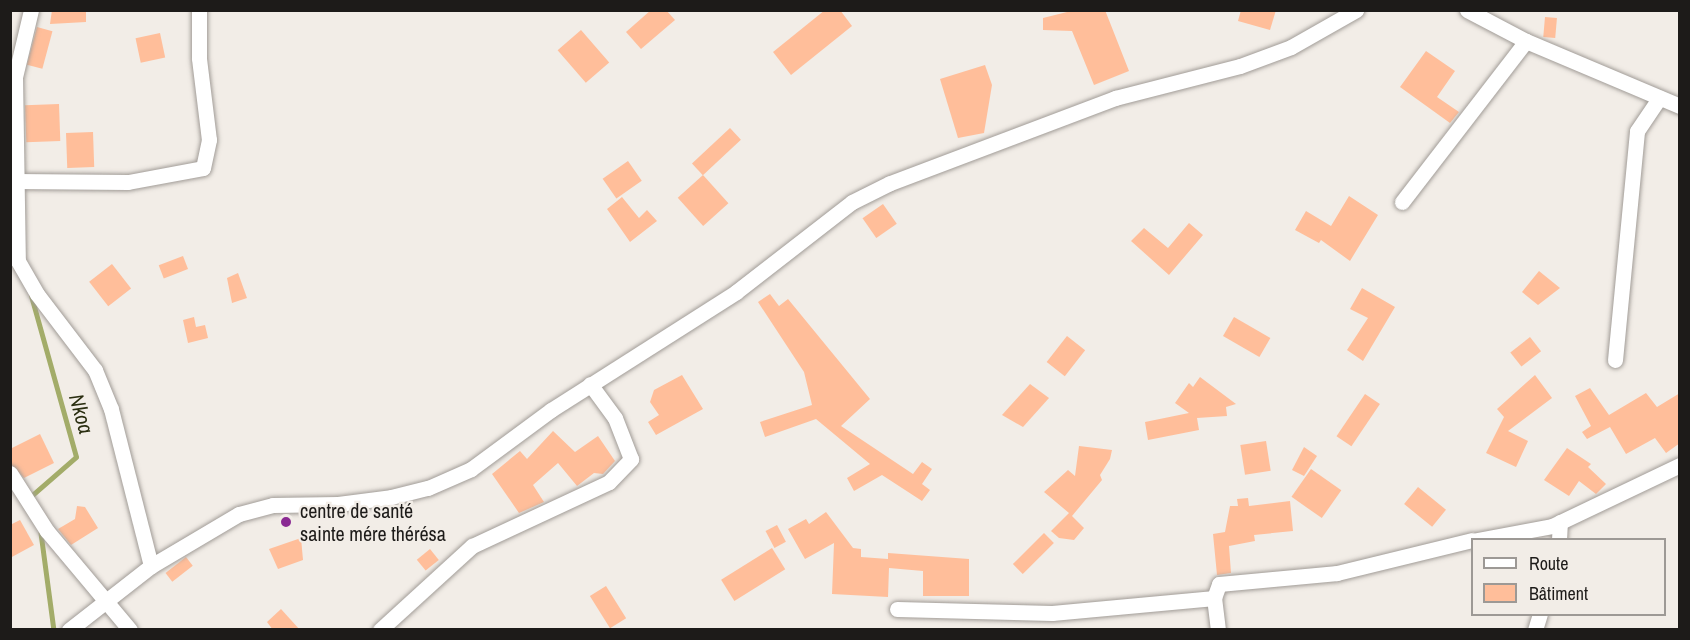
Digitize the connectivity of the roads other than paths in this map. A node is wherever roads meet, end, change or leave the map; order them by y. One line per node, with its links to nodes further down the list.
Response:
1 (31, 10): 8 (street)
2 (199, 10): 8 (street)
3 (1356, 10): 11 (street)
4 (1467, 10): 5 (street)
5 (1526, 41): 6 (street); 9 (street)
6 (1659, 98): 7 (street); 10 (street)
7 (1680, 106)
8 (15, 181): 18 (street)
9 (1402, 202)
10 (1615, 360)
11 (590, 384): 18 (street); 24 (street)
12 (1680, 465): 14 (street)
13 (10, 473): 20 (street)
14 (1560, 522): 15 (street); 16 (street)
15 (1484, 538)
16 (1559, 538)
17 (1471, 541): 19 (street)
18 (151, 566): 20 (street)
19 (1214, 598): 21 (street); 25 (street)
20 (107, 603): 22 (street); 23 (street)
21 (897, 609)
22 (69, 630)
23 (130, 630)
24 (380, 630)
25 (1218, 630)

